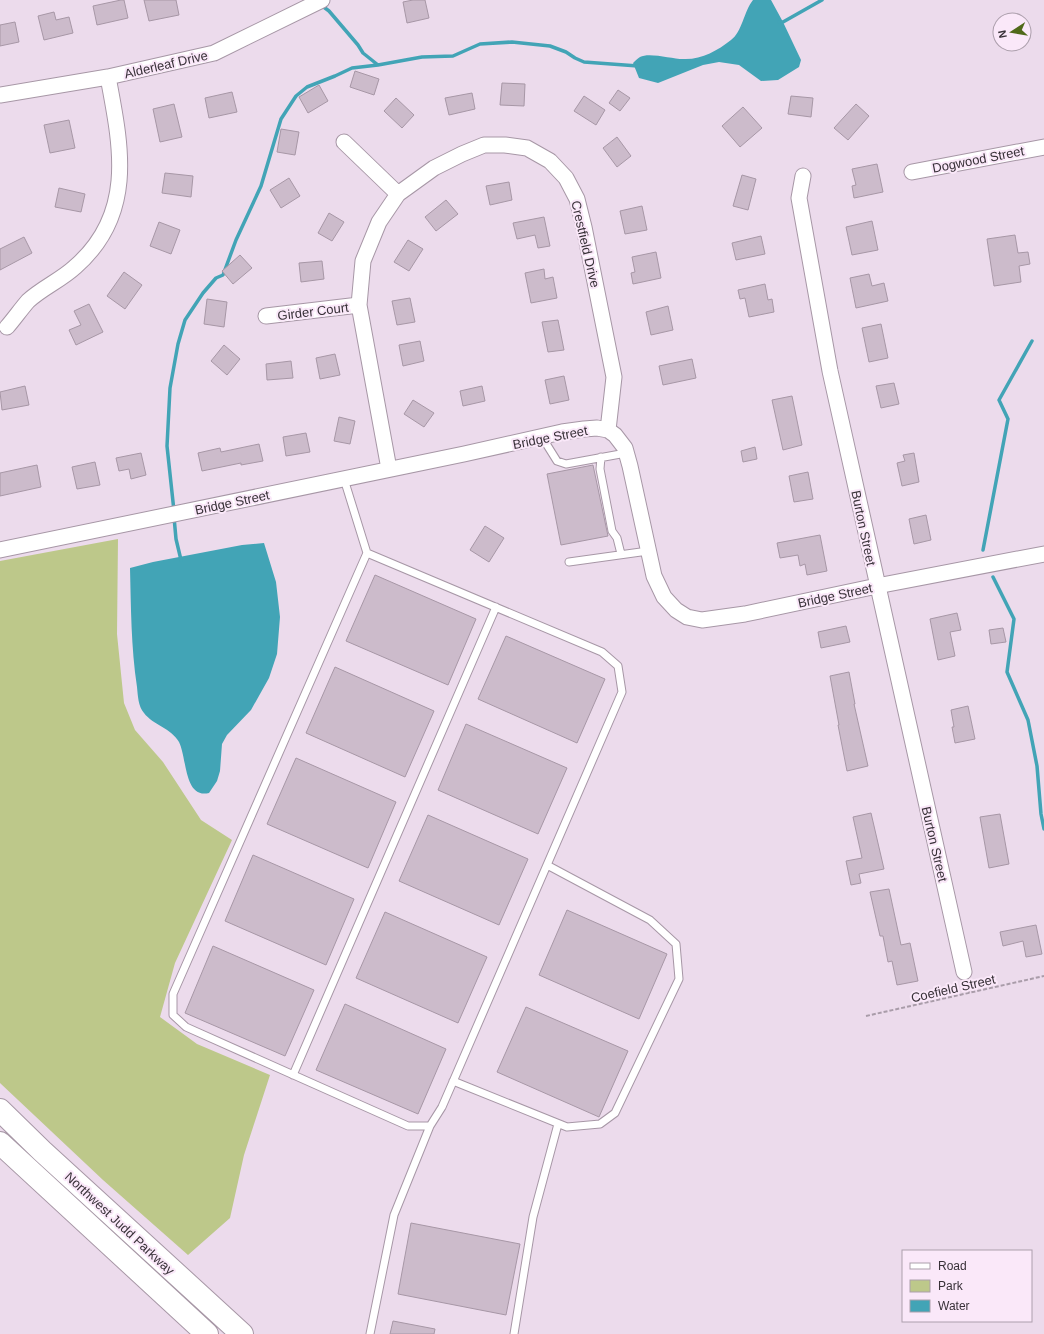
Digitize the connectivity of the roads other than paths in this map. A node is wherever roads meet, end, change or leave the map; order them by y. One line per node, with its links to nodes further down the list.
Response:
1 (322, 0): 2 (street, Alderleaf Drive)
2 (108, 77): 3 (street, Alderleaf Drive); 11 (street)
3 (0, 95)
4 (344, 142): 8 (street)
5 (1044, 147): 6 (street, Dogwood Street)
6 (912, 172)
7 (803, 176): 24 (street, Burton Street)
8 (398, 194): 9 (street, Crestfield Drive); 12 (street, Crestfield Drive)
9 (359, 305): 10 (street, Girder Court); 16 (street, Crestfield Drive)
10 (266, 316)
11 (7, 327)
12 (608, 430): 13 (street, Bridge Street); 14 (street, Bridge Street)
13 (542, 437): 15 (lane); 16 (street, Bridge Street)
14 (626, 453): 15 (lane); 19 (street, Bridge Street)
15 (601, 457): 21 (lane)
16 (390, 469): 17 (street, Bridge Street)
17 (344, 479): 18 (street, Bridge Street); 20 (lane)
18 (0, 550)
19 (648, 551): 21 (lane); 24 (street, Bridge Street)
20 (367, 553): 25 (lane); 28 (lane)
21 (622, 554): 23 (lane)
22 (1044, 554): 24 (street, Bridge Street)
23 (569, 562)
24 (877, 586): 27 (street, Burton Street)
25 (496, 607): 26 (lane); 28 (lane)
26 (547, 865): 29 (lane); 31 (lane)
27 (964, 972)
28 (293, 1075): 32 (lane)
29 (453, 1081): 31 (lane); 32 (lane)
30 (0, 1110): 35 (highway, Northwest Judd Parkway)
31 (558, 1124): 37 (lane)
32 (430, 1126): 36 (lane)
33 (0, 1143): 34 (highway, Northwest Judd Parkway)
34 (207, 1334)
35 (242, 1334)
36 (370, 1334)
37 (514, 1334)

